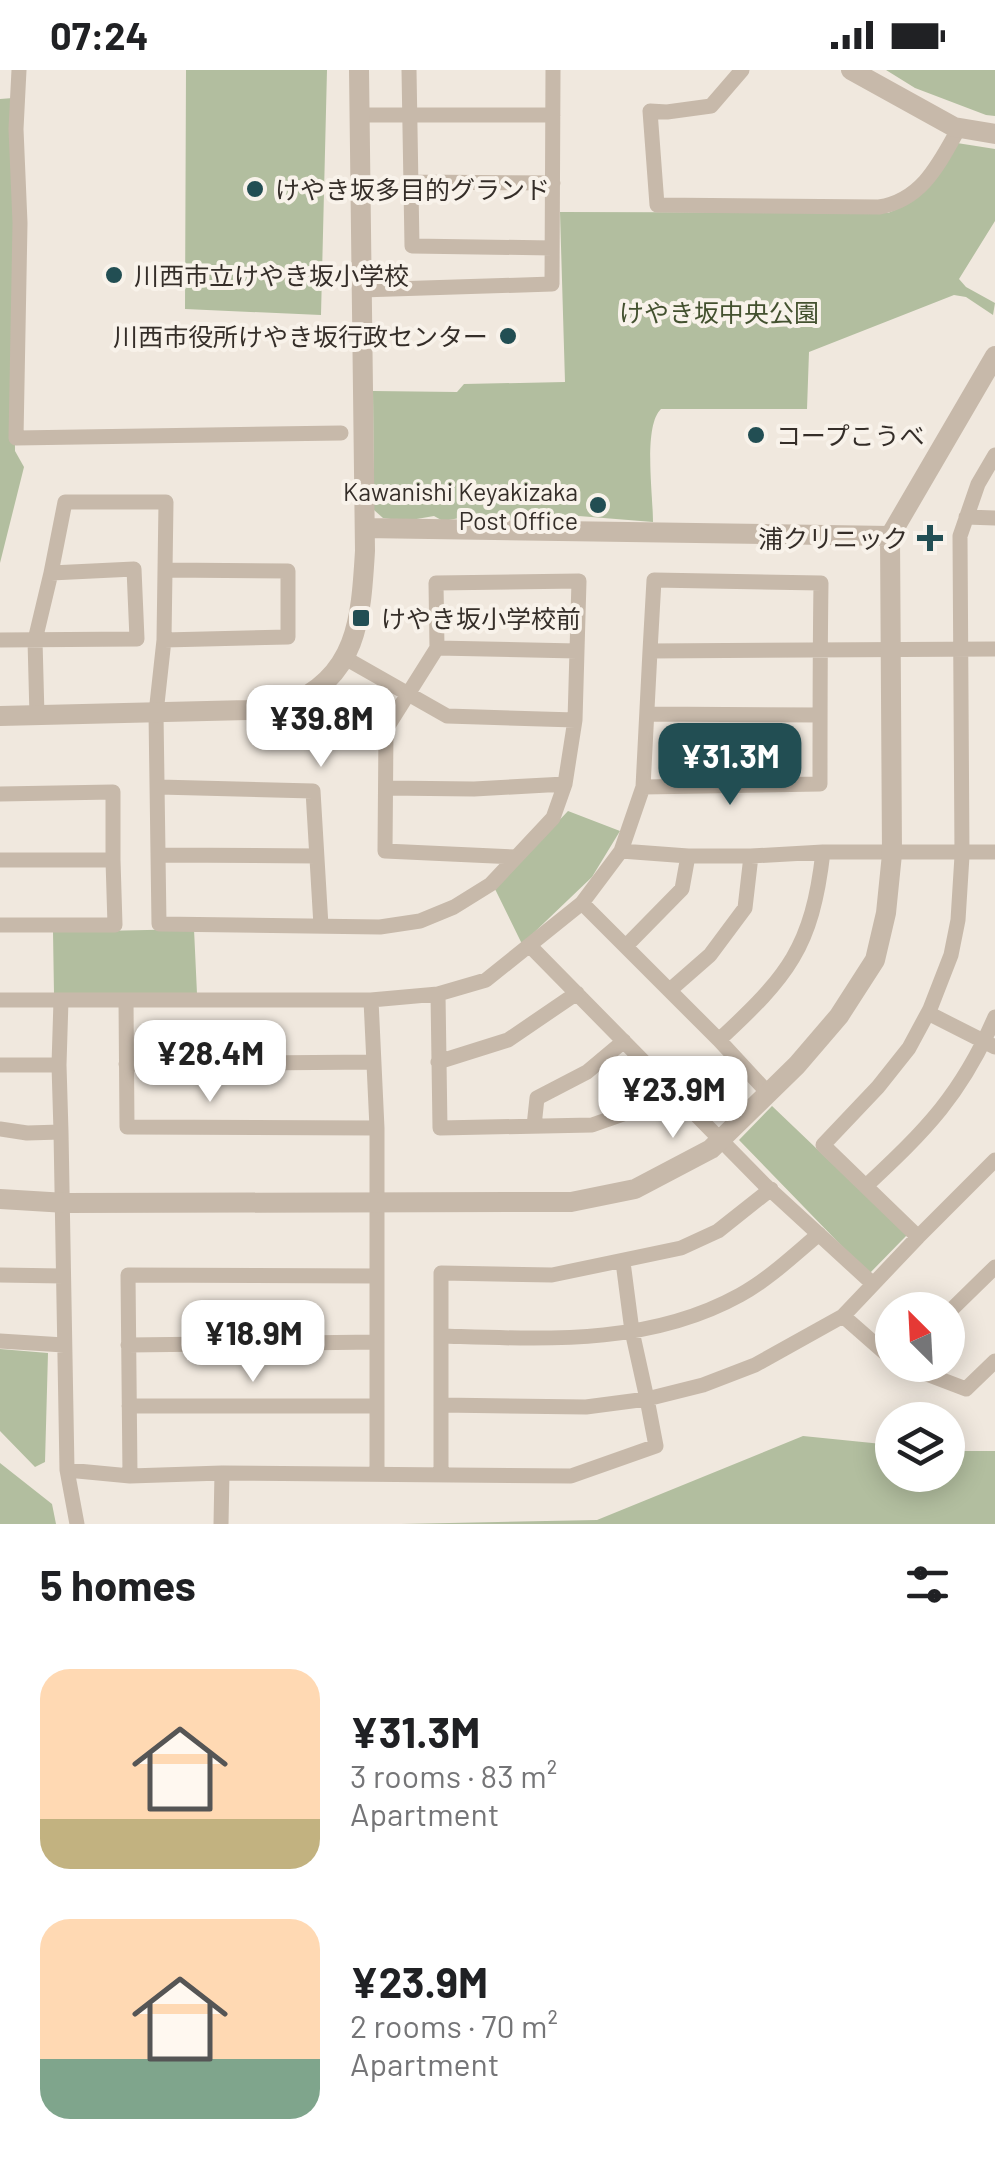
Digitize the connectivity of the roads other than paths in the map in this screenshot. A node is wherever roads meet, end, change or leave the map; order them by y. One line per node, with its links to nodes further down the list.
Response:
1 (19, 70): 17 (street)
2 (359, 70): 7 (street)
3 (409, 70): 9 (street)
4 (554, 70): 8 (street)
5 (742, 70): 10 (street)
6 (851, 70): 10 (street)
7 (359, 115): 9 (street); 15 (street)
8 (553, 115): 9 (street); 13 (street)
9 (410, 116): 12 (street)
10 (960, 128): 11 (street)
11 (995, 134)
12 (411, 182): 13 (street); 14 (street)
13 (553, 184): 14 (street)
14 (552, 248): 15 (street)
15 (361, 290): 21 (street)
16 (995, 356): 22 (street)
17 (341, 434)
18 (995, 455): 19 (street)
19 (966, 517): 20 (street); 31 (street)
20 (995, 518)
21 (365, 528): 22 (street); 35 (street)
22 (890, 536): 30 (street)
23 (165, 570): 24 (street); 27 (street); 27 (street)
24 (50, 573): 26 (street); 26 (street)
25 (0, 640): 26 (street)
26 (36, 640): 41 (street)
27 (164, 640): 37 (street)
28 (436, 648): 34 (street); 34 (street); 36 (street)
29 (995, 648): 31 (street)
30 (891, 649): 31 (street); 32 (street); 50 (street)
31 (960, 649): 51 (street)
32 (820, 650): 33 (street); 33 (street); 39 (street)
33 (650, 651): 38 (street)
34 (577, 652): 42 (street)
35 (345, 658): 36 (street); 37 (street)
36 (408, 694): 42 (street); 46 (street)
37 (156, 713): 41 (street); 45 (street)
38 (647, 714): 39 (street); 44 (street)
39 (820, 714): 44 (street)
40 (0, 716): 41 (street)
41 (37, 716)
42 (575, 720): 43 (street)
43 (565, 784): 46 (street); 57 (street)
44 (644, 787): 48 (street)
45 (159, 788): 53 (street); 54 (street)
46 (386, 788): 57 (street)
47 (0, 794): 59 (street)
48 (620, 851): 55 (street); 60 (street)
49 (822, 852): 50 (street); 56 (street); 74 (street)
50 (892, 852): 51 (street); 83 (street)
51 (962, 852): 52 (street); 72 (street)
52 (995, 852)
53 (160, 855): 54 (street); 62 (street)
54 (317, 856): 62 (street)
55 (688, 856): 56 (street); 63 (street)
56 (751, 856): 65 (street)
57 (516, 857): 62 (street)
58 (0, 860): 59 (street)
59 (113, 860): 61 (street)
60 (582, 903): 63 (street); 64 (street)
61 (0, 925)
62 (321, 926)
63 (627, 944): 65 (street)
64 (531, 947): 66 (street); 67 (street)
65 (670, 990): 74 (street)
66 (438, 994): 71 (street); 78 (street)
67 (577, 994): 75 (street); 78 (street)
68 (0, 1000): 69 (street)
69 (61, 1000): 70 (street); 81 (street)
70 (126, 1000): 71 (street); 79 (street)
71 (371, 1000): 77 (street)
72 (928, 1013): 76 (street); 90 (street)
73 (995, 1016): 76 (street)
74 (719, 1040): 83 (street)
75 (624, 1041): 82 (street); 84 (street)
76 (990, 1044): 90 (street)
77 (374, 1062): 79 (street); 85 (street)
78 (438, 1062): 84 (street)
79 (126, 1064): 85 (street)
80 (0, 1065): 81 (street)
81 (59, 1065): 87 (street)
82 (671, 1089): 84 (street); 88 (street)
83 (768, 1093): 88 (street)
84 (534, 1126)
85 (377, 1128): 94 (street)
86 (0, 1129): 87 (street)
87 (61, 1132): 93 (street)
88 (721, 1139): 91 (street); 94 (street)
89 (995, 1161): 96 (street)
90 (866, 1186): 96 (street)
91 (770, 1189): 95 (street); 97 (street)
92 (0, 1199): 93 (street)
93 (61, 1202): 94 (street); 100 (street)
94 (377, 1204): 101 (street)
95 (819, 1234): 102 (street); 105 (street)
96 (918, 1237): 102 (street)
97 (624, 1262): 105 (street); 106 (street)
98 (995, 1267): 103 (street)
99 (0, 1275): 100 (street)
100 (62, 1276): 110 (street)
101 (377, 1276): 108 (street); 111 (street)
102 (873, 1284): 104 (street)
103 (965, 1296)
104 (843, 1316): 109 (street); 114 (street)
105 (632, 1331): 106 (street); 114 (street)
106 (441, 1336): 115 (street)
107 (0, 1341): 110 (street)
108 (377, 1342): 111 (street); 117 (street)
109 (875, 1343)
110 (64, 1345): 118 (street)
111 (128, 1345): 116 (street)
112 (995, 1361): 113 (street)
113 (946, 1382)
114 (648, 1398): 115 (street); 121 (street)
115 (440, 1405): 121 (street)
116 (129, 1406): 117 (street); 122 (street)
117 (377, 1406): 120 (street)
118 (67, 1470): 122 (street); 123 (street)
119 (222, 1472): 120 (street); 122 (street); 124 (street)
120 (377, 1474): 121 (street)
121 (441, 1474)
122 (130, 1476)
123 (77, 1524)
124 (221, 1524)

